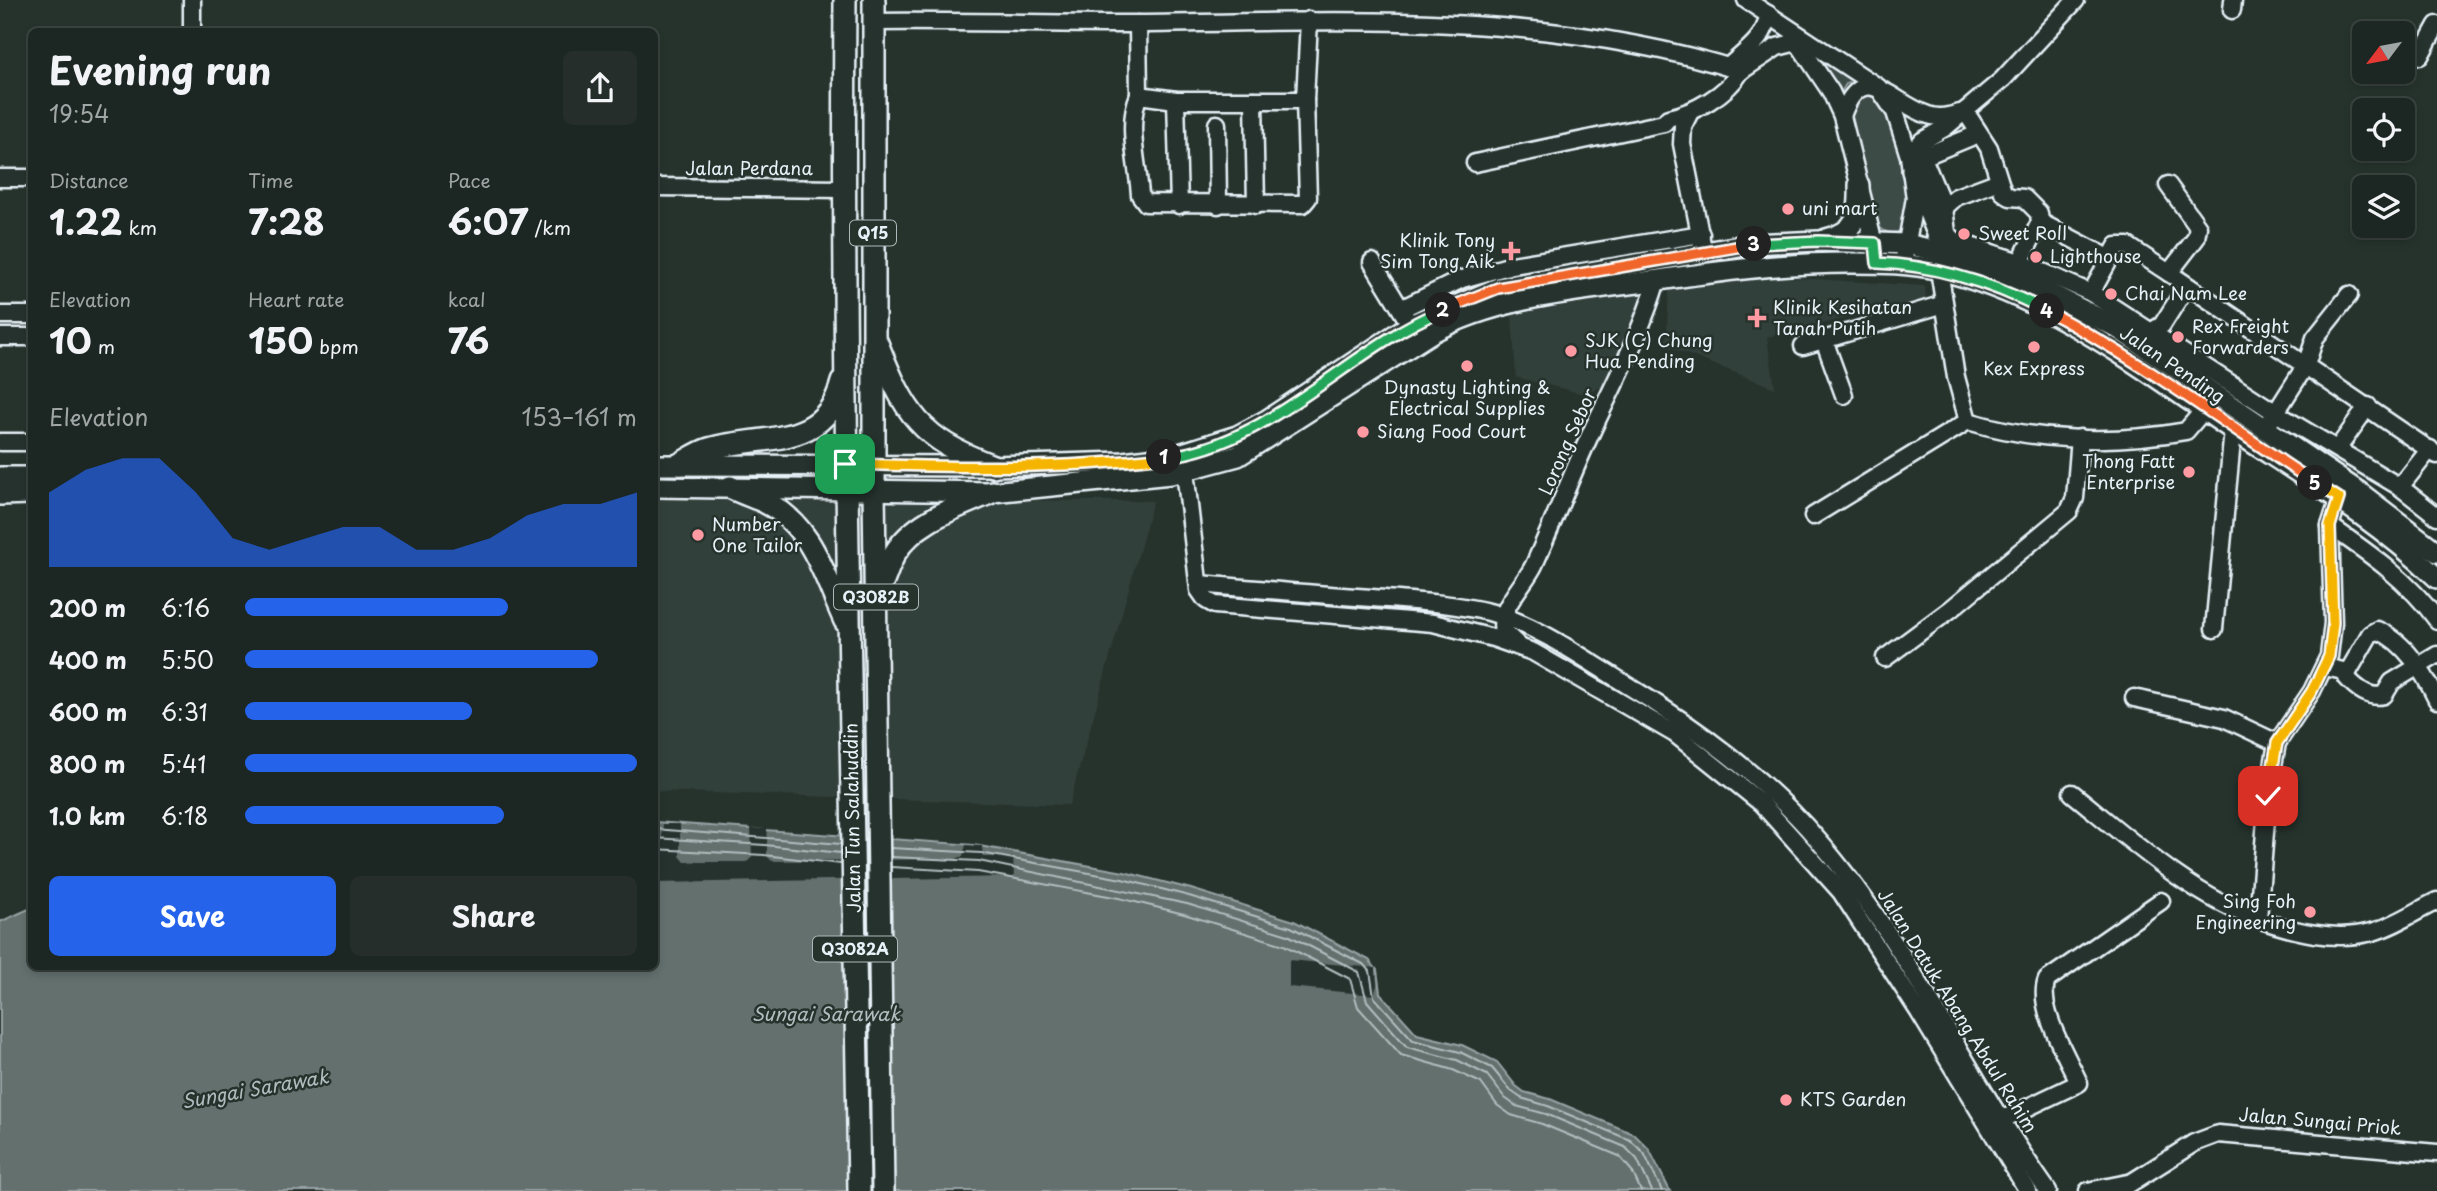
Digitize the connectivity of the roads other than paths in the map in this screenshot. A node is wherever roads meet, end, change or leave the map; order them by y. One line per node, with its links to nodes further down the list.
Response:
1 (192, 0): 12 (street)
2 (845, 0): 37 (highway, Q15)
3 (874, 0): 8 (highway, Q15)
4 (1746, 0): 6 (street)
5 (2074, 1): 21 (street)
6 (1768, 14): 11 (street); 15 (street)
7 (1309, 20): 9 (street); 15 (street); 20 (street)
8 (874, 22): 9 (street); 63 (highway, Q15)
9 (1138, 24): 17 (street)
10 (2437, 25): 14 (street)
11 (1787, 26): 13 (street); 16 (street)
12 (192, 28)
13 (1797, 41): 15 (street); 23 (street)
14 (2420, 56)
15 (1734, 69): 22 (street)
16 (1878, 87): 21 (street); 23 (street); 28 (street)
17 (1139, 96): 18 (street); 38 (street)
18 (1176, 100): 19 (street); 38 (street)
19 (1254, 100): 20 (street); 40 (street)
20 (1305, 100): 40 (street)
21 (1964, 112): 26 (street); 28 (street)
22 (1689, 114): 24 (street); 27 (street)
23 (1842, 116): 31 (street)
24 (1664, 123): 27 (street); 29 (street)
25 (1217, 124): 39 (street)
26 (1978, 134): 28 (street); 34 (street)
27 (1682, 144): 44 (street)
28 (1916, 157): 41 (street); 46 (street); 47 (main road)
29 (1475, 163)
30 (1838, 168): 31 (street)
31 (1857, 176): 43 (main road); 45 (street)
32 (0, 178): 33 (street)
33 (28, 178)
34 (1999, 181): 41 (street); 42 (street)
35 (2168, 186): 54 (street)
36 (658, 187): 37 (street, Jalan Perdana)
37 (843, 189): 70 (highway, Q15)
38 (1179, 205): 39 (street)
39 (1217, 205): 40 (street)
40 (1256, 205)
41 (1944, 208): 52 (street)
42 (2040, 222): 48 (street); 52 (street)
43 (1818, 241): 44 (main road); 45 (main road, Jalan Pending)
44 (1702, 243): 62 (main road)
45 (1875, 243): 46 (main road, Jalan Pending); 50 (street)
46 (1907, 244): 47 (main road, Jalan Pending); 51 (street)
47 (1954, 255): 52 (main road, Jalan Pending)
48 (2109, 258): 54 (street); 58 (street)
49 (1373, 262): 62 (street)
50 (1877, 263): 51 (main road, Jalan Pending); 55 (main road, Jalan Pending)
51 (1903, 264): 53 (main road, Jalan Pending)
52 (2012, 265): 58 (main road, Jalan Pending)
53 (1939, 270): 59 (street); 73 (main road, Jalan Pending)
54 (2169, 274): 56 (street)
55 (1657, 280): 87 (main road, Jalan Pending); 104 (street, Lorong Sebor)
56 (2186, 287): 64 (street); 69 (street)
57 (2349, 295): 69 (street)
58 (2083, 296): 64 (main road, Jalan Pending)
59 (1944, 304): 67 (street); 75 (street)
60 (0, 315): 61 (street)
61 (28, 315)
62 (1405, 317): 86 (main road)
63 (873, 332): 85 (highway, Q15); 86 (highway)
64 (2145, 336): 74 (main road, Jalan Pending)
65 (0, 337): 66 (street)
66 (28, 337)
67 (1824, 340): 68 (street); 71 (street)
68 (1803, 346)
69 (2306, 365): 72 (street); 74 (street)
70 (845, 368): 82 (highway); 83 (highway, Q15)
71 (1844, 396)
72 (2368, 407): 80 (street); 81 (street)
73 (2204, 410): 76 (main road, Jalan Pending); 77 (street)
74 (2271, 420): 80 (street); 102 (main road, Jalan Pending)
75 (1968, 421): 77 (street); 99 (street)
76 (2233, 430): 98 (main road, Jalan Pending); 111 (street)
77 (2080, 438): 115 (street)
78 (0, 442): 79 (street)
79 (28, 442)
80 (2338, 448): 92 (street)
81 (2433, 452): 92 (street)
82 (680, 464): 83 (main road); 84 (main road)
83 (845, 464): 85 (main road); 93 (highway, Q15)
84 (658, 465)
85 (874, 465): 86 (main road); 94 (highway, Q15)
86 (993, 466)
87 (1185, 471): 95 (main road, Jalan Pending); 105 (street)
88 (0, 477): 89 (main road)
89 (28, 477)
90 (658, 487): 91 (main road, Jalan Pending)
91 (730, 487): 93 (main road, Jalan Pending); 110 (highway)
92 (2400, 487): 100 (street)
93 (846, 488): 94 (main road, Jalan Pending); 110 (highway, Jalan Tun Salahuddin / Q3082A)
94 (874, 489): 95 (main road, Jalan Pending); 106 (highway, Jalan Tun Salahuddin / Q3082B)
95 (992, 492): 106 (highway)
96 (28, 494): 97 (main road)
97 (0, 495)
98 (2339, 498): 101 (street); 103 (main road, Jalan Pending)
99 (1813, 516)
100 (2437, 516)
101 (2330, 526): 109 (street); 117 (street)
102 (2437, 552)
103 (2437, 578)
104 (1527, 580): 107 (street); 108 (street); 112 (street)
105 (1199, 584): 107 (street, Jalan Datuk Abang Abdul Rahim); 113 (street, Jalan Datuk Abang Abdul Rahim)
106 (876, 596): 130 (highway, Jalan Tun Salahuddin / Q3082B)
107 (1464, 608): 108 (street, Jalan Datuk Abang Abdul Rahim)
108 (1502, 617): 112 (street, Jalan Datuk Abang Abdul Rahim); 113 (street)
109 (2437, 620)
110 (849, 629): 129 (highway, Jalan Tun Salahuddin / Q3082A)
111 (2214, 629)
112 (1534, 631): 126 (street, Jalan Datuk Abang Abdul Rahim)
113 (1523, 649): 131 (street, Jalan Datuk Abang Abdul Rahim)
114 (2437, 655): 116 (street)
115 (1885, 658)
116 (2417, 665): 118 (street); 118 (street); 120 (street)
117 (2325, 667): 118 (street); 121 (street)
118 (2348, 672)
119 (2134, 698): 121 (street)
120 (2437, 700)
121 (2277, 743): 125 (street)
122 (2072, 793): 125 (street)
123 (2161, 901): 126 (street)
124 (2437, 901): 125 (street)
125 (2258, 919)
126 (2001, 1120): 132 (street, Jalan Datuk Abang Abdul Rahim)
127 (2437, 1153): 128 (street, Jalan Sungai Priok)
128 (2123, 1187): 133 (street)
129 (859, 1191)
130 (883, 1191)
131 (2028, 1191)
132 (2048, 1191)
133 (2088, 1191)

